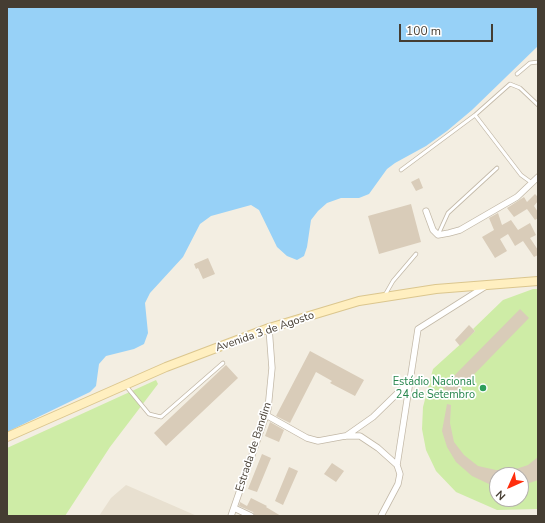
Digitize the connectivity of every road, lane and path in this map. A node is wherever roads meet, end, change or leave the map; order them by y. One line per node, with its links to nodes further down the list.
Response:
1 (538, 62): 2 (lane)
2 (517, 74)
3 (538, 105): 4 (lane)
4 (475, 115): 6 (lane); 8 (lane)
5 (497, 168): 10 (lane)
6 (401, 170)
7 (538, 177): 8 (street)
8 (532, 183): 10 (street)
9 (426, 211): 10 (street)
10 (438, 235)
11 (416, 254): 14 (lane)
12 (538, 281): 13 (street, Avenida 3 de Agosto)
13 (486, 286): 14 (street, Avenida 3 de Agosto); 17 (street)
14 (384, 296): 15 (street, Avenida 3 de Agosto)
15 (269, 328): 18 (street, Avenida 3 de Agosto); 19 (street, Estrada de Bandim)
16 (223, 363): 18 (lane)
17 (410, 381): 20 (street); 22 (street)
18 (125, 385): 21 (street, Avenida 3 de Agosto)
19 (266, 415): 20 (street); 23 (street, Estrada de Bandim)
20 (345, 436): 22 (street)
21 (7, 437)
22 (397, 465): 26 (street)
23 (234, 508): 24 (street, Estrada de Bandim); 25 (street)
24 (231, 516)
25 (250, 516)
26 (381, 516)

